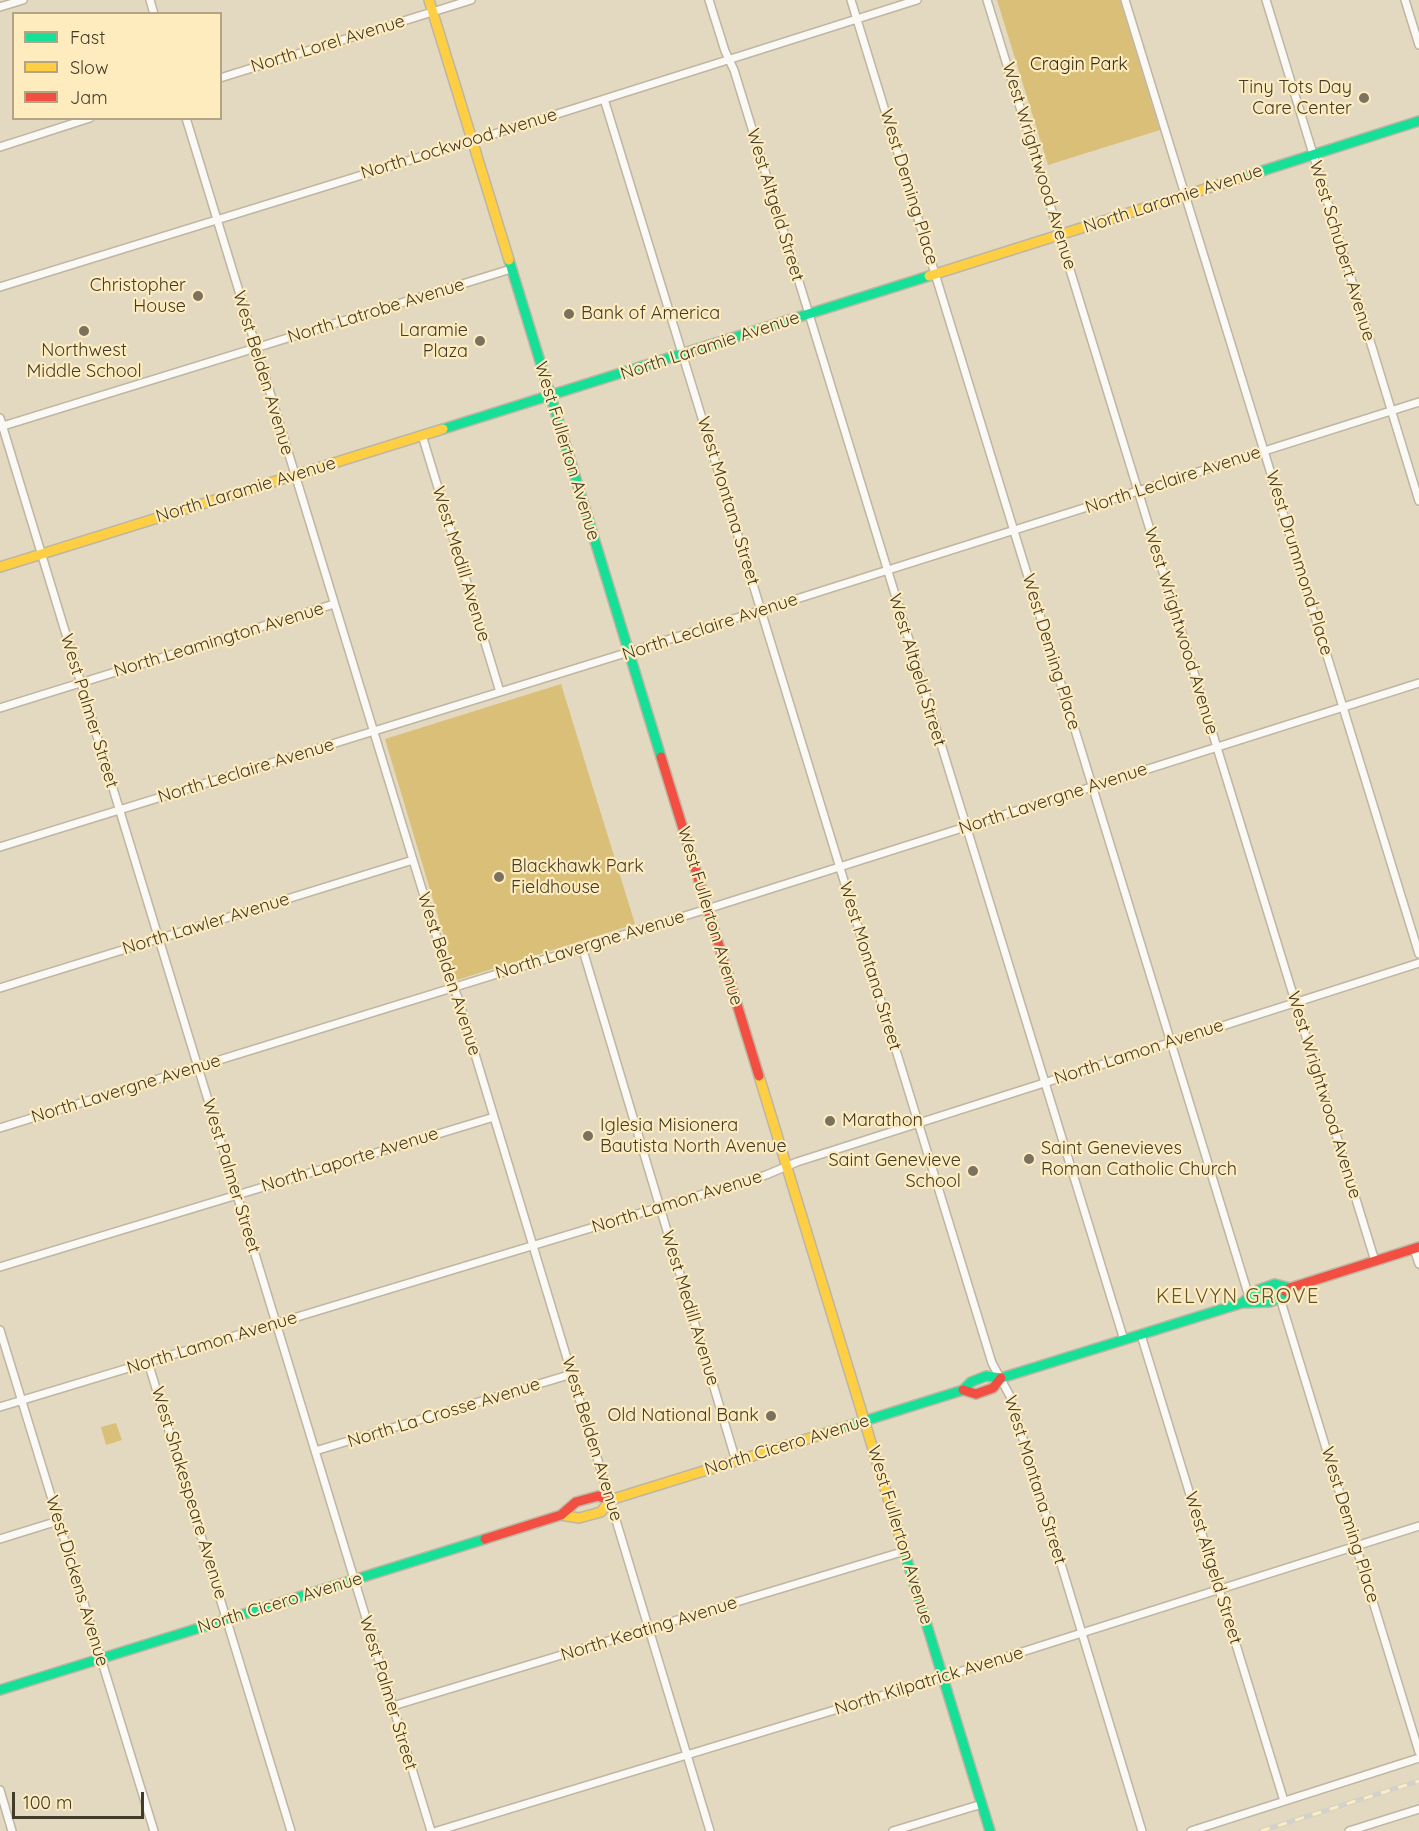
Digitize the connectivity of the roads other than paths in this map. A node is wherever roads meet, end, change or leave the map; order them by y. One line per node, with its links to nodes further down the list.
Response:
1 (23, 0): 11 (street)
2 (429, 0): 12 (main road, West Fullerton Avenue)
3 (471, 0): 12 (street, North Lorel Avenue)
4 (709, 0): 15 (street, West Altgeld Street)
5 (851, 0): 13 (street, West Deming Place)
6 (917, 0): 13 (street, North Lockwood Avenue)
7 (987, 0): 26 (street, West Wrightwood Avenue)
8 (1125, 0): 24 (street, West Drummond Place)
9 (1266, 0): 23 (street, West Schubert Avenue)
10 (1405, 0): 14 (street)
11 (0, 7)
12 (433, 12): 16 (street, North Lorel Avenue); 21 (main road, West Fullerton Avenue)
13 (857, 19): 15 (street, North Lockwood Avenue); 28 (street, West Deming Place)
14 (1419, 45)
15 (729, 59): 17 (street, North Lockwood Avenue); 30 (street, West Altgeld Street)
16 (222, 77)
17 (604, 99): 21 (street, North Lockwood Avenue); 32 (street, West Montana Street)
18 (84, 120): 22 (street)
19 (187, 120): 25 (street, West Belden Avenue)
20 (1419, 121): 23 (main road, North Laramie Avenue)
21 (472, 141): 25 (street, North Lockwood Avenue); 27 (main road, West Fullerton Avenue)
22 (0, 147)
23 (1313, 155): 24 (main road, North Laramie Avenue); 35 (street, West Schubert Avenue)
24 (1185, 195): 26 (main road, North Laramie Avenue); 39 (street, West Drummond Place)
25 (217, 220): 29 (street, North Lockwood Avenue); 31 (street, West Belden Avenue)
26 (1060, 235): 28 (main road, North Laramie Avenue); 41 (street, West Wrightwood Avenue)
27 (511, 269): 31 (street, North Latrobe Avenue); 33 (main road, West Fullerton Avenue)
28 (936, 274): 30 (main road, North Laramie Avenue); 43 (street, West Deming Place)
29 (0, 287)
30 (808, 315): 32 (main road, North Laramie Avenue); 46 (street, West Altgeld Street)
31 (256, 348): 37 (street, North Latrobe Avenue); 40 (street, West Belden Avenue)
32 (683, 354): 33 (main road, North Laramie Avenue); 48 (street, West Montana Street)
33 (550, 396): 38 (main road, North Laramie Avenue); 49 (main road, West Fullerton Avenue)
34 (1419, 402): 35 (street, North Leclaire Avenue)
35 (1391, 411): 39 (street, North Leclaire Avenue); 42 (street, West Schubert Avenue)
36 (0, 418): 37 (street, West Palmer Street)
37 (1, 426): 44 (street, West Palmer Street)
38 (422, 435): 40 (main road, North Laramie Avenue); 52 (street, West Medill Avenue)
39 (1264, 451): 41 (street, North Leclaire Avenue); 53 (street, West Drummond Place)
40 (294, 475): 44 (main road, North Laramie Avenue); 47 (street, West Belden Avenue)
41 (1138, 491): 43 (street, North Leclaire Avenue); 56 (street, West Wrightwood Avenue)
42 (1419, 501)
43 (1014, 530): 46 (street, North Leclaire Avenue); 57 (street, West Deming Place)
44 (41, 554): 45 (main road, North Laramie Avenue); 50 (street, West Palmer Street)
45 (0, 567)
46 (887, 571): 48 (street, North Leclaire Avenue); 59 (street, West Altgeld Street)
47 (334, 604): 50 (street, North Leamington Avenue); 55 (street, West Belden Avenue)
48 (762, 610): 49 (street, North Leclaire Avenue); 62 (street, West Montana Street)
49 (629, 652): 52 (street, North Leclaire Avenue); 63 (main road, West Fullerton Avenue)
50 (81, 683): 54 (street, North Leamington Avenue); 58 (street, West Palmer Street)
51 (1419, 683): 53 (street, North Lavergne Avenue)
52 (500, 692): 55 (street, North Leclaire Avenue)
53 (1343, 707): 56 (street, North Lavergne Avenue); 66 (street, West Drummond Place)
54 (0, 708)
55 (374, 731): 58 (street, North Leclaire Avenue); 61 (street, West Belden Avenue)
56 (1217, 747): 57 (street, North Lavergne Avenue); 70 (street, West Wrightwood Avenue)
57 (1093, 787): 59 (street, North Lavergne Avenue); 71 (street, West Deming Place)
58 (120, 810): 60 (street, North Leclaire Avenue); 64 (street, West Palmer Street)
59 (966, 827): 62 (street, North Lavergne Avenue); 73 (street, West Altgeld Street)
60 (0, 847)
61 (412, 860): 64 (street, North Lawler Avenue); 68 (street, West Belden Avenue)
62 (840, 867): 63 (street, North Lavergne Avenue); 75 (street, West Montana Street)
63 (707, 909): 65 (street, North Lavergne Avenue); 77 (main road, West Fullerton Avenue)
64 (159, 939): 69 (street, North Lawler Avenue); 72 (street, West Palmer Street)
65 (582, 947): 68 (street, North Lavergne Avenue); 79 (street, West Medill Avenue)
66 (1419, 954)
67 (1419, 963): 70 (street, North Lamon Avenue)
68 (453, 987): 72 (street, North Lavergne Avenue); 74 (street, West Belden Avenue)
69 (0, 988)
70 (1295, 1002): 71 (street, North Lamon Avenue); 82 (street, West Wrightwood Avenue)
71 (1171, 1042): 73 (street, North Lamon Avenue); 87 (street, West Deming Place)
72 (198, 1066): 76 (street, North Lavergne Avenue); 78 (street, West Palmer Street)
73 (1045, 1083): 75 (street, North Lamon Avenue); 91 (street, West Altgeld Street)
74 (494, 1117): 78 (street, North Laporte Avenue); 80 (street, West Belden Avenue)
75 (918, 1123): 77 (street, North Lamon Avenue); 94 (street, West Montana Street)
76 (0, 1128)
77 (787, 1167): 79 (street, North Lamon Avenue); 97 (main road, West Fullerton Avenue)
78 (237, 1195): 84 (street, North Laporte Avenue); 88 (street, West Palmer Street)
79 (660, 1208): 80 (street, North Lamon Avenue); 99 (street, West Medill Avenue)
80 (533, 1246): 88 (street, North Lamon Avenue); 93 (street, West Belden Avenue)
81 (1417, 1248): 82 (main road, North Cicero Avenue); 83 (street)
82 (1375, 1261): 85 (main road, North Cicero Avenue)
83 (1419, 1264)
84 (0, 1267)
85 (1290, 1288): 86 (main road, North Cicero Avenue); 87 (main road, North Cicero Avenue)
86 (1280, 1298): 87 (main road, North Cicero Avenue); 105 (street, West Deming Place)
87 (1248, 1301): 90 (main road, North Cicero Avenue)
88 (276, 1323): 92 (street, North Lamon Avenue); 98 (street, West Palmer Street)
89 (0, 1330): 95 (street, West Dickens Avenue)
90 (1141, 1335): 91 (main road, North Cicero Avenue); 108 (street, West Altgeld Street)
91 (1124, 1340): 94 (main road, North Cicero Avenue)
92 (148, 1362): 95 (street, North Lamon Avenue); 109 (street, West Shakespeare Avenue)
93 (572, 1374): 98 (street, North La Crosse Avenue); 100 (street, West Belden Avenue)
94 (1001, 1378): 97 (main road, North Cicero Avenue); 111 (street, West Montana Street)
95 (22, 1401): 96 (street, North Lamon Avenue); 102 (street, West Dickens Avenue)
96 (0, 1407)
97 (865, 1421): 99 (main road, North Cicero Avenue); 106 (main road, West Fullerton Avenue)
98 (315, 1451): 107 (street, West Palmer Street)
99 (736, 1461): 100 (main road, North Cicero Avenue)
100 (610, 1500): 101 (main road, North Cicero Avenue); 101 (main road, North Cicero Avenue); 110 (street, West Belden Avenue)
101 (561, 1515): 107 (main road, North Cicero Avenue)
102 (58, 1521): 104 (street); 112 (street, West Dickens Avenue)
103 (1419, 1526): 105 (street, North Kilpatrick Avenue)
104 (0, 1539)
105 (1356, 1546): 108 (street, North Kilpatrick Avenue); 116 (street, West Deming Place)
106 (905, 1551): 110 (street, North Keating Avenue); 113 (main road, West Fullerton Avenue)
107 (354, 1580): 109 (main road, North Cicero Avenue); 115 (street, West Palmer Street)
108 (1220, 1589): 111 (street, North Kilpatrick Avenue); 120 (street, West Altgeld Street)
109 (227, 1619): 112 (main road, North Cicero Avenue); 125 (street, West Shakespeare Avenue)
110 (649, 1629): 115 (street, North Keating Avenue); 117 (street, West Belden Avenue)
111 (1082, 1633): 113 (street, North Kilpatrick Avenue); 131 (street, West Montana Street)
112 (101, 1659): 114 (main road, North Cicero Avenue); 124 (street, West Dickens Avenue)
113 (943, 1677): 117 (street, North Kilpatrick Avenue); 121 (main road, West Fullerton Avenue)
114 (0, 1690)
115 (393, 1707): 126 (street, West Palmer Street)
116 (1419, 1752)
117 (687, 1755): 127 (street, North Kilpatrick Avenue); 128 (street, West Belden Avenue)
118 (1419, 1758): 120 (street)
119 (0, 1790): 123 (street)
120 (1284, 1801): 132 (street)
121 (982, 1804): 129 (street); 130 (main road, West Fullerton Avenue)
122 (1419, 1809): 133 (street)
123 (12, 1831)
124 (154, 1831)
125 (291, 1831)
126 (430, 1831)
127 (437, 1831)
128 (710, 1831)
129 (893, 1831)
130 (990, 1831)
131 (1142, 1831)
132 (1191, 1831)
133 (1349, 1831)

